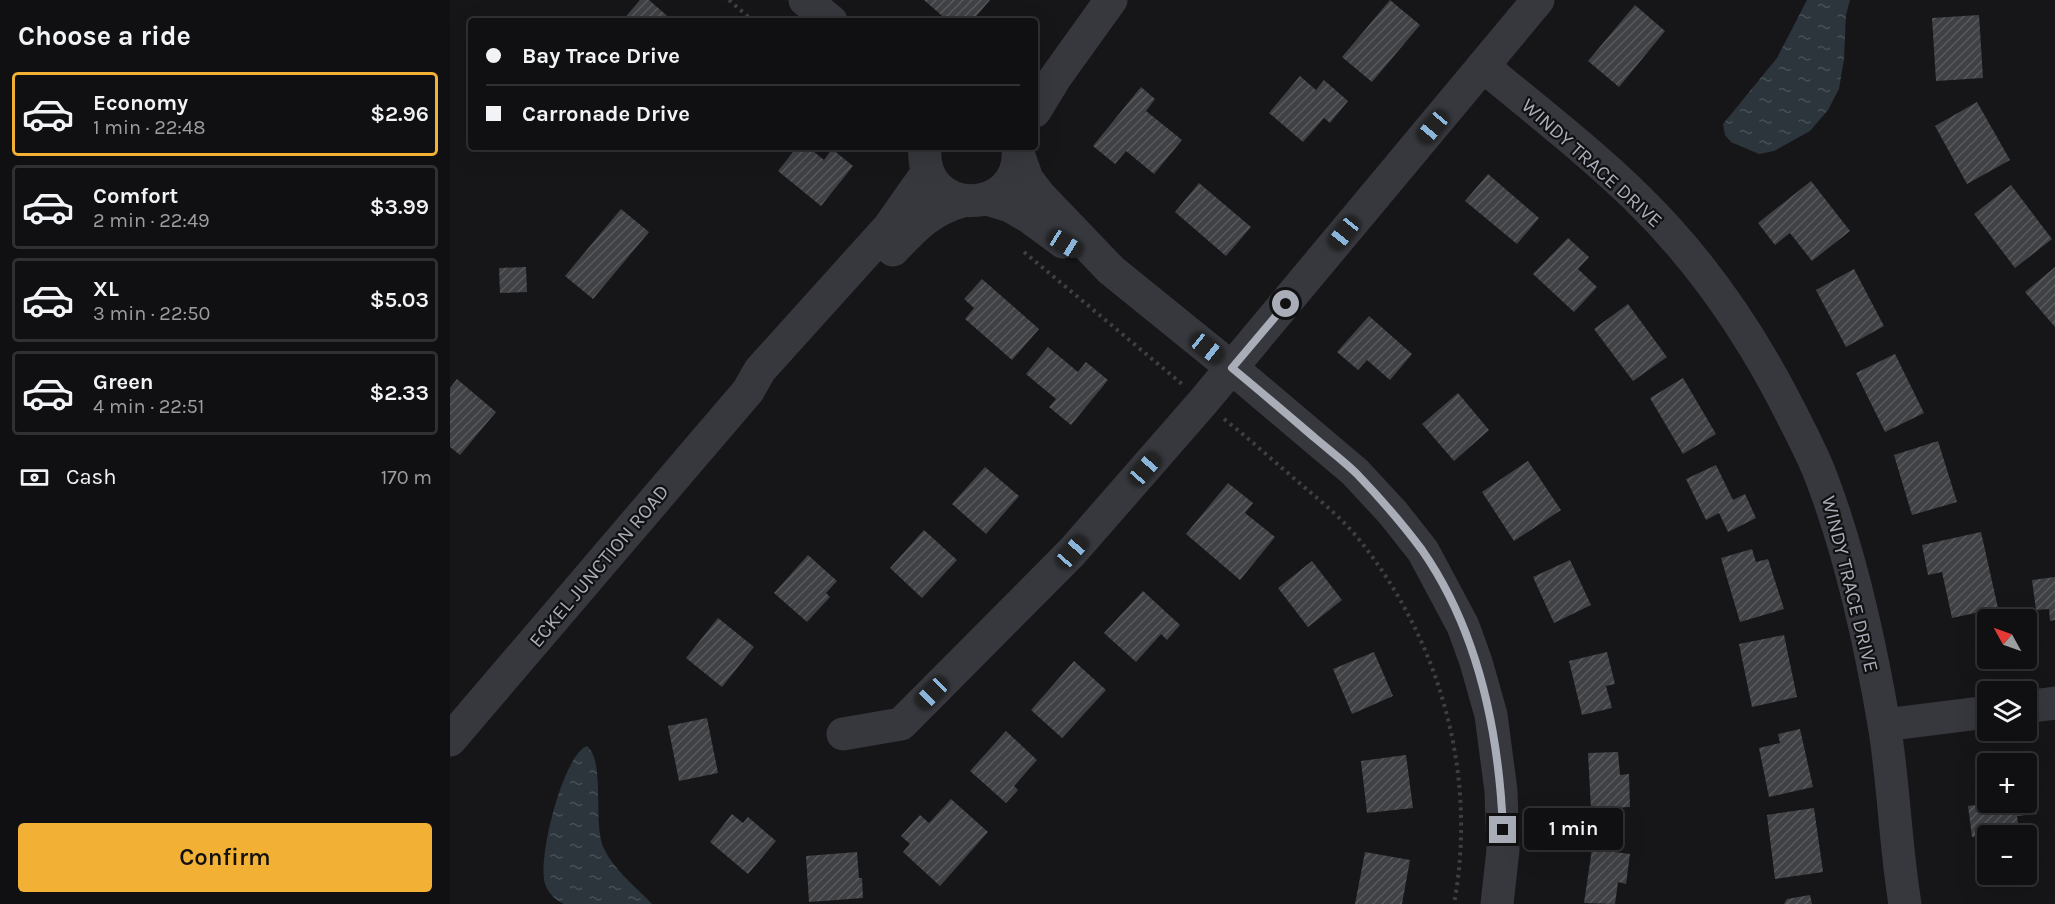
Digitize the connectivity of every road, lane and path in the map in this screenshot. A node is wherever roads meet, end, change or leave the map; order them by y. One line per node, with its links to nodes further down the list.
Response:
1 (729, 0): 7 (path)
2 (780, 0): 8 (street)
3 (805, 0): 9 (street)
4 (1086, 0): 11 (street)
5 (1111, 0): 12 (street)
6 (1538, 0): 10 (street)
7 (750, 18)
8 (800, 18)
9 (827, 18)
10 (1483, 66): 18 (street); 25 (street, WINDY TRACE DRIVE)
11 (1038, 67)
12 (1038, 106)
13 (1018, 151): 15 (street, ECKEL JUNCTION ROAD); 17 (street)
14 (926, 160): 15 (street, ECKEL JUNCTION ROAD); 20 (street, ECKEL JUNCTION ROAD)
15 (975, 200): 17 (street); 20 (street, ECKEL JUNCTION ROAD)
16 (1024, 252): 19 (path)
17 (1111, 270): 18 (street)
18 (1232, 368): 26 (street); 29 (street)
19 (1185, 386)
20 (748, 391): 27 (street, ECKEL JUNCTION ROAD)
21 (1222, 417): 28 (path)
22 (2055, 703): 23 (street)
23 (2037, 705)
24 (1977, 713): 25 (street)
25 (1884, 725): 30 (street, WINDY TRACE DRIVE)
26 (843, 734)
27 (450, 740)
28 (1454, 904)
29 (1497, 904)
30 (1905, 904)

